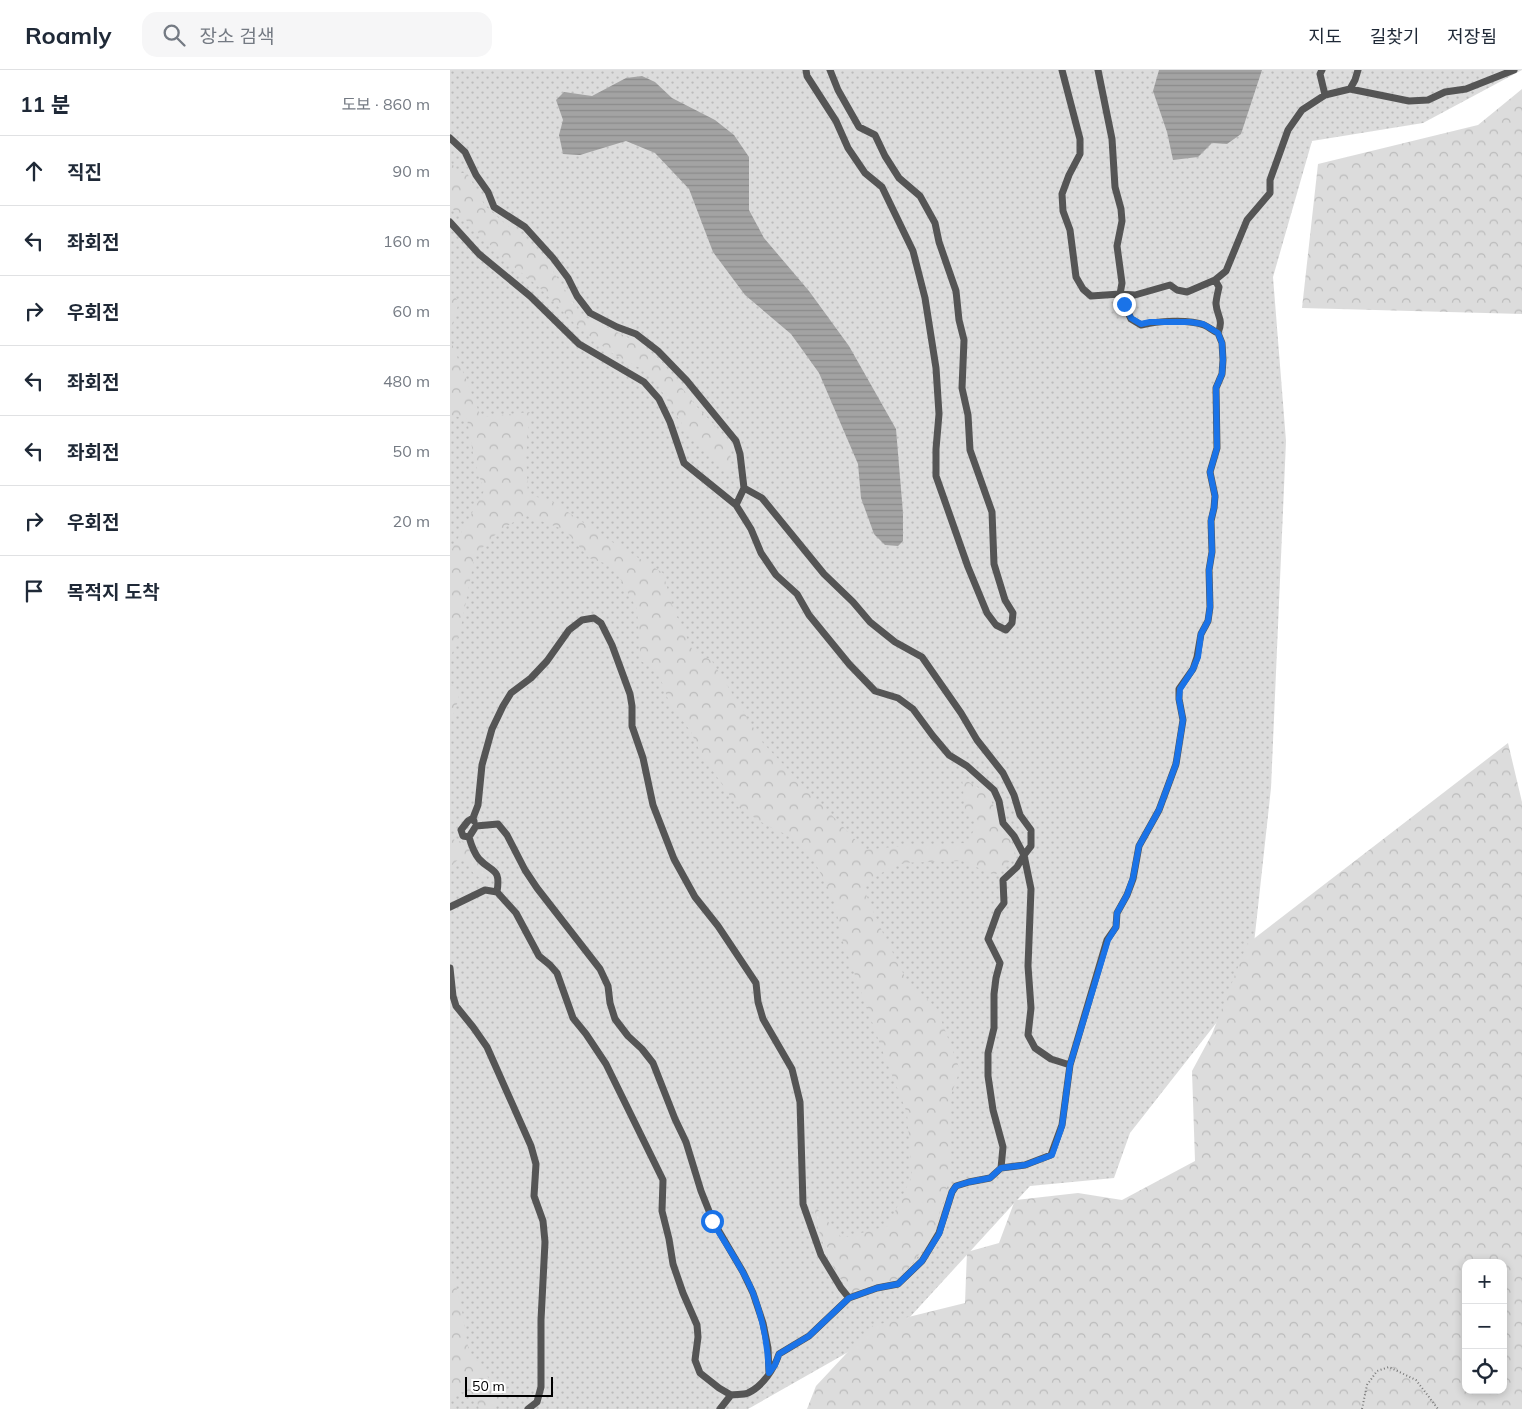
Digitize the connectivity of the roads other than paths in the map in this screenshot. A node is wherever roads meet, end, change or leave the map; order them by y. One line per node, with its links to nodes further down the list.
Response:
1 (806, 70): 2 (lane)
2 (830, 70)
3 (1062, 70): 13 (lane)
4 (1098, 70): 13 (lane)
5 (1322, 70): 9 (lane)
6 (1358, 70): 8 (lane)
7 (1514, 70): 8 (lane)
8 (1350, 88): 9 (lane)
9 (1325, 95): 12 (lane)
10 (450, 138): 15 (lane)
11 (450, 222): 16 (lane)
12 (1215, 280): 13 (lane); 14 (lane)
13 (1120, 294): 14 (lane)
14 (1218, 333): 24 (lane)
15 (744, 488): 16 (lane); 20 (lane)
16 (736, 505): 20 (lane)
17 (473, 818): 18 (lane); 19 (lane); 26 (lane)
18 (476, 826): 19 (lane); 27 (lane)
19 (470, 837): 21 (lane)
20 (1024, 855): 24 (lane); 25 (lane)
21 (497, 892): 22 (lane); 28 (lane)
22 (450, 907)
23 (450, 968): 29 (lane)
24 (1070, 1065): 25 (lane)
25 (1001, 1168): 26 (lane)
26 (849, 1298): 27 (lane)
27 (769, 1373): 28 (lane)
28 (731, 1395): 30 (lane)
29 (528, 1409)
30 (720, 1409)

